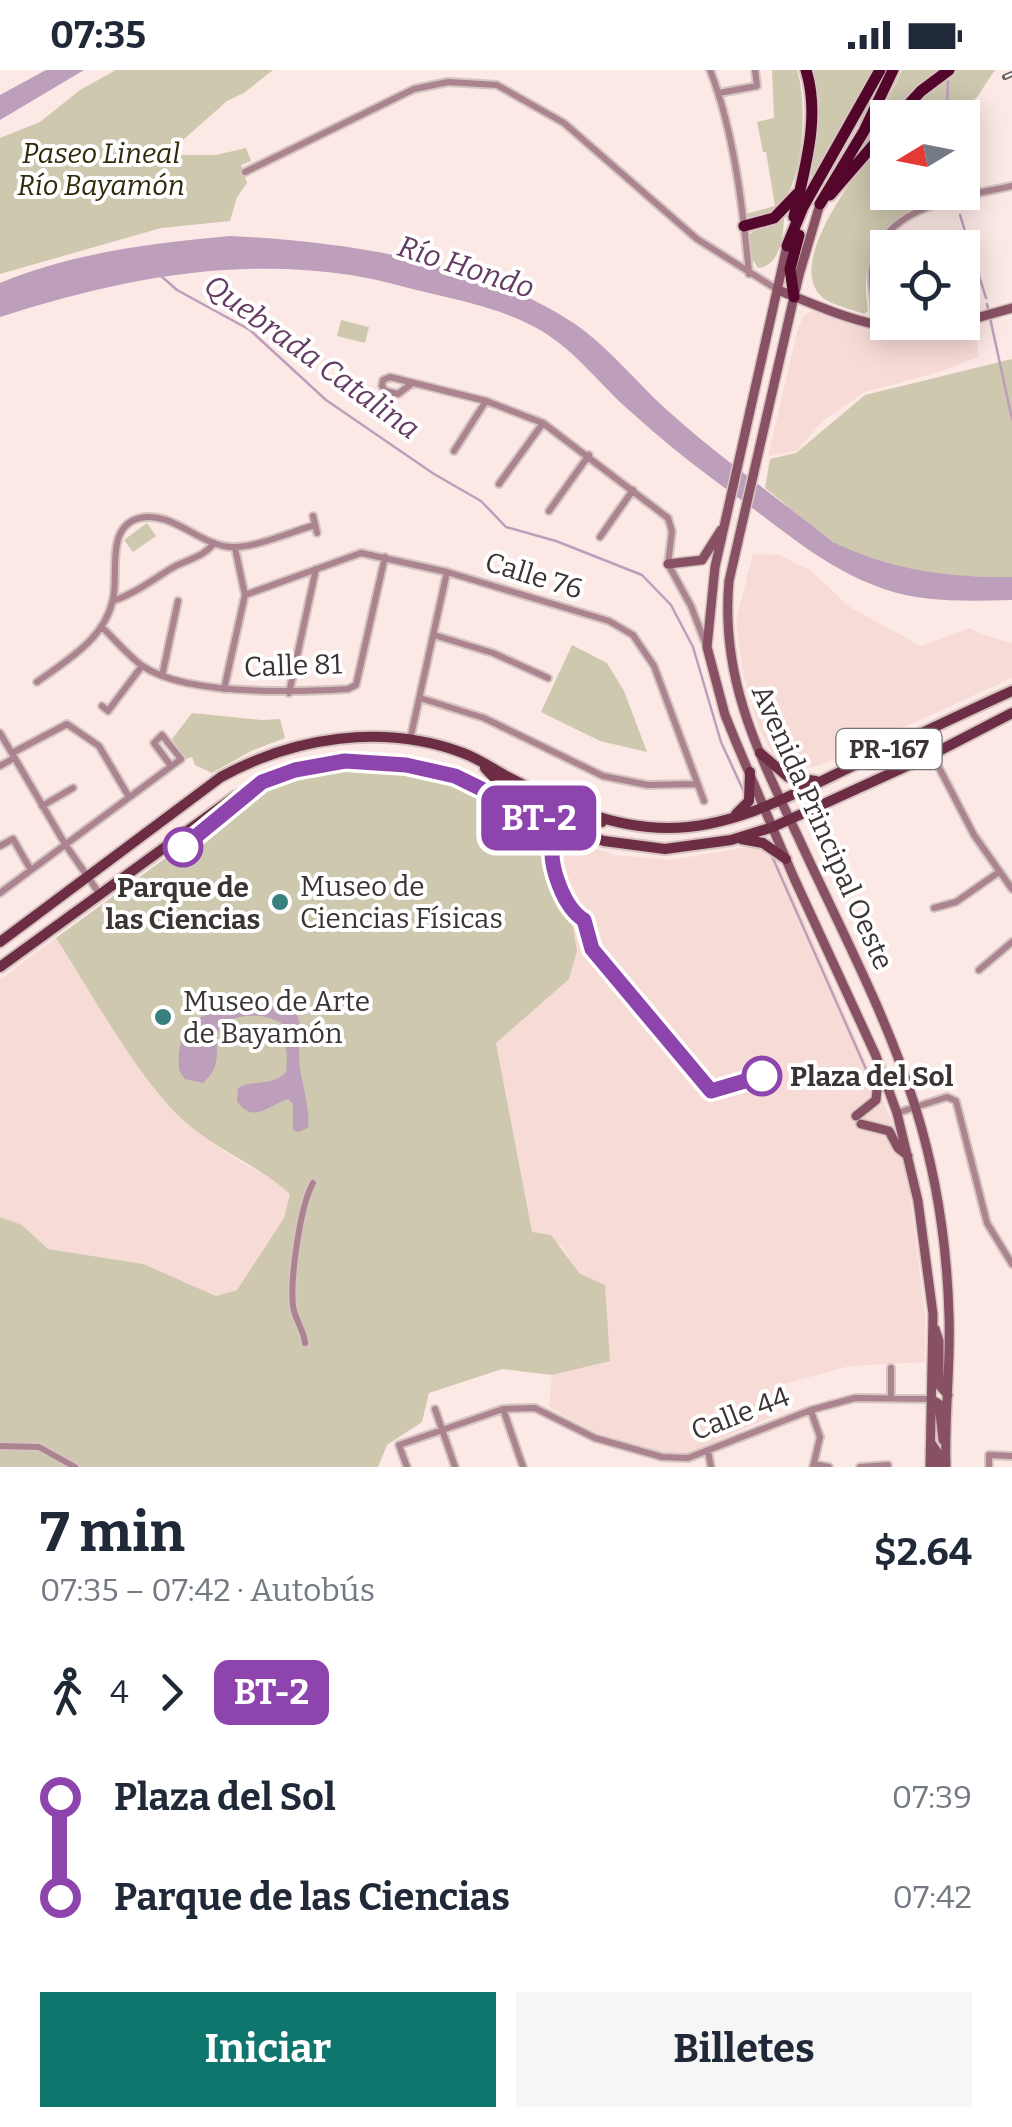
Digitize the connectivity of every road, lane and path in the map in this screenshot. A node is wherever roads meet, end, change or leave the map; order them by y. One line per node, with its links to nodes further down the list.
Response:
1 (710, 70): 7 (street)
2 (756, 70): 7 (street)
3 (806, 70): 13 (highway)
4 (880, 70): 10 (highway)
5 (894, 70): 14 (highway)
6 (949, 70): 8 (highway)
7 (719, 93): 15 (street)
8 (913, 100)
9 (870, 150): 14 (highway)
10 (827, 166): 17 (highway); 20 (highway)
11 (246, 172): 18 (street)
12 (1012, 186): 16 (street)
13 (799, 191): 15 (highway); 17 (highway)
14 (820, 204): 20 (main road, Avenida Principal Oeste)
15 (744, 226): 18 (street)
16 (894, 230)
17 (788, 246): 19 (main road, Avenida Principal Oeste)
18 (749, 275): 19 (street)
19 (778, 290): 20 (main road); 32 (main road, Avenida Principal Oeste)
20 (794, 297): 23 (main road); 60 (main road, Avenida Principal Oeste)
21 (1012, 308): 22 (main road)
22 (980, 318)
23 (870, 323)
24 (410, 384): 25 (street)
25 (486, 401): 26 (street); 27 (street)
26 (542, 422): 28 (street); 29 (street)
27 (454, 451)
28 (589, 455): 30 (street); 31 (street)
29 (499, 484)
30 (633, 490): 34 (street); 38 (street)
31 (548, 511)
32 (727, 518): 38 (main road); 46 (main road, Avenida Principal Oeste)
33 (315, 525): 36 (street)
34 (600, 537)
35 (214, 543): 36 (street); 43 (street); 43 (street)
36 (235, 548): 41 (street)
37 (385, 557): 39 (street, Calle 76); 40 (street, Calle 76); 53 (street, Calle 81)
38 (668, 564): 46 (street)
39 (316, 569): 41 (street, Calle 76); 53 (street)
40 (447, 572): 45 (street); 68 (street, Calle 76)
41 (245, 594): 51 (street)
42 (178, 600): 48 (street)
43 (113, 601): 44 (street)
44 (102, 627): 47 (street, Calle 81); 50 (street)
45 (434, 636): 49 (street); 54 (street)
46 (707, 647): 66 (main road, Avenida Principal Oeste)
47 (142, 665): 48 (street, Calle 81); 55 (street)
48 (162, 676): 51 (street, Calle 81)
49 (548, 678)
50 (37, 682)
51 (224, 689): 53 (street, Calle 81)
52 (1012, 691): 58 (main road, PR-167)
53 (289, 692)
54 (420, 698): 59 (street); 68 (street)
55 (102, 706)
56 (1012, 713): 61 (main road, PR-167)
57 (0, 733): 62 (street)
58 (921, 733): 61 (street); 67 (main road, PR-167)
59 (410, 741): 63 (main road, PR-167); 86 (main road, PR-167)
60 (760, 753): 67 (main road); 71 (main road, Avenida Principal Oeste)
61 (931, 755): 76 (main road, PR-167); 85 (street)
62 (13, 756): 64 (street); 70 (street); 73 (street)
63 (478, 760): 77 (main road, PR-167); 78 (main road)
64 (0, 766)
65 (172, 766): 65 (street); 70 (street)
66 (750, 772): 74 (main road, Avenida Principal Oeste); 75 (main road)
67 (822, 781): 71 (main road, PR-167)
68 (697, 784): 72 (street, Calle 76)
69 (73, 788): 73 (street)
70 (129, 797): 81 (street)
71 (780, 799): 74 (main road, PR-167); 76 (main road, Avenida Principal Oeste)
72 (704, 801)
73 (42, 806): 81 (street)
74 (765, 806): 75 (main road, PR-167); 79 (main road, Avenida Principal Oeste)
75 (727, 819): 77 (main road, PR-167)
76 (789, 819): 79 (main road, PR-167); 96 (main road, Avenida Principal Oeste)
77 (613, 822): 78 (main road)
78 (557, 826): 80 (main road, PR-167); 89 (main road, PR-167)
79 (773, 827): 80 (main road, PR-167); 83 (main road, Avenida Principal Oeste)
80 (735, 838): 83 (main road)
81 (65, 844): 84 (street); 86 (street)
82 (0, 846): 84 (street)
83 (786, 859): 95 (main road, Avenida Principal Oeste)
84 (31, 870): 88 (street)
85 (998, 872): 87 (street); 90 (street)
86 (88, 876): 89 (street); 91 (main road, PR-167)
87 (1012, 888)
88 (0, 892)
89 (99, 892): 93 (main road, PR-167)
90 (934, 908)
91 (0, 942)
92 (1012, 942): 94 (street)
93 (0, 967)
94 (980, 970)
95 (880, 1066): 97 (main road, Avenida Principal Oeste); 98 (main road)
96 (916, 1107): 97 (street); 100 (street); 104 (main road, Avenida Principal Oeste)
97 (897, 1113): 98 (main road, Avenida Principal Oeste)
98 (909, 1156): 101 (main road, Avenida Principal Oeste)
99 (313, 1183): 102 (street)
100 (1012, 1264)
101 (932, 1322): 104 (main road); 106 (main road, Avenida Principal Oeste)
102 (305, 1344)
103 (891, 1368): 105 (street)
104 (948, 1396): 113 (main road, Avenida Principal Oeste)
105 (891, 1398): 106 (street, Calle 44); 109 (street, Calle 44)
106 (932, 1399): 113 (main road); 124 (main road, Avenida Principal Oeste)
107 (435, 1408): 110 (street)
108 (504, 1408): 110 (street, Calle 44); 112 (street, Calle 44); 120 (street)
109 (811, 1410): 112 (street, Calle 44); 115 (street)
110 (442, 1430): 118 (street, Calle 44); 119 (street)
111 (0, 1446): 117 (street)
112 (708, 1451): 121 (street)
113 (946, 1453): 125 (main road, Avenida Principal Oeste)
114 (1012, 1456): 126 (street)
115 (814, 1465): 122 (street)
116 (888, 1465): 123 (street)
117 (74, 1467)
118 (407, 1467)
119 (455, 1467)
120 (523, 1467)
121 (711, 1467)
122 (829, 1467)
123 (860, 1467)
124 (933, 1467)
125 (946, 1467)
126 (989, 1467)

